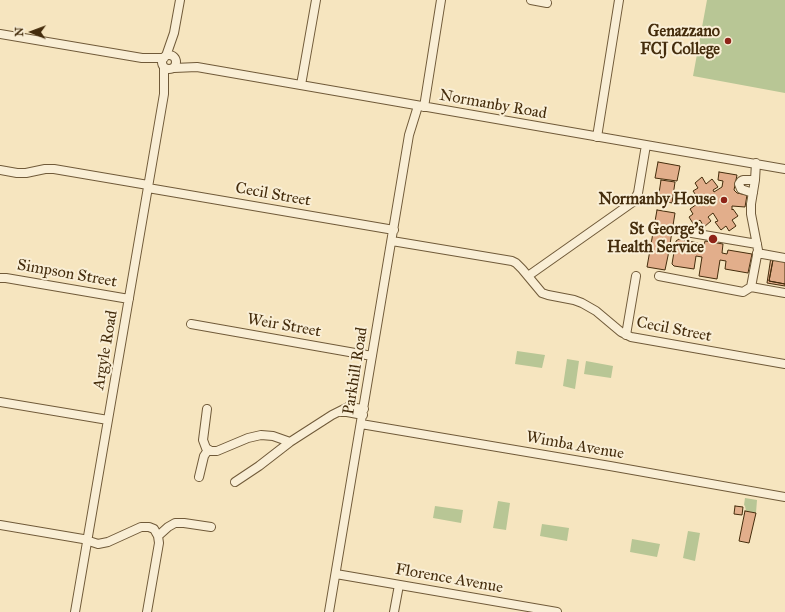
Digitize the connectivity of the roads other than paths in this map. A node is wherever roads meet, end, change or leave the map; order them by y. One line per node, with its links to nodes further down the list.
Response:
1 (180, 0): 8 (street, Argyle Road)
2 (316, 0): 9 (street)
3 (441, 0): 10 (street, Parkhill Road)
4 (532, 0): 6 (street)
5 (619, 0): 11 (street)
6 (547, 3)
7 (0, 34): 8 (street, Normanby Road)
8 (169, 63): 9 (street, Normanby Road); 17 (street, Argyle Road)
9 (301, 85): 10 (street, Normanby Road)
10 (418, 106): 11 (street, Normanby Road); 19 (street, Parkhill Road)
11 (597, 137): 12 (street, Normanby Road)
12 (646, 145): 13 (street, Normanby Road); 25 (street)
13 (756, 164): 14 (street, Normanby Road); 16 (street)
14 (785, 169)
15 (0, 170): 17 (street, Cecil Street)
16 (755, 180): 18 (street); 18 (street)
17 (148, 187): 19 (street, Cecil Street); 31 (street, Argyle Road)
18 (753, 193): 22 (street)
19 (394, 230): 21 (street, Parkhill Road)
20 (680, 231): 22 (street)
21 (392, 241): 25 (street, Cecil Street); 34 (street, Parkhill Road)
22 (757, 244): 23 (street)
23 (757, 253): 24 (street); 29 (street)
24 (785, 258)
25 (528, 276): 33 (street, Cecil Street)
26 (636, 276): 33 (street)
27 (659, 276): 29 (street)
28 (0, 278): 31 (street, Simpson Street)
29 (751, 287): 30 (street)
30 (785, 293)
31 (129, 299): 39 (street, Argyle Road)
32 (191, 324): 34 (street, Weir Street)
33 (626, 335): 35 (street, Cecil Street)
34 (372, 356): 38 (street, Parkhill Road)
35 (785, 364)
36 (0, 402): 39 (street)
37 (207, 409): 42 (street)
38 (363, 412): 40 (street, Parkhill Road); 41 (street)
39 (108, 420): 49 (street, Argyle Road)
40 (361, 424): 45 (street, Wimba Avenue); 50 (street, Parkhill Road)
41 (290, 442): 42 (street); 44 (street)
42 (208, 450): 43 (street)
43 (199, 477)
44 (235, 482)
45 (785, 497)
46 (0, 525): 49 (street)
47 (211, 527): 48 (street)
48 (158, 536): 49 (street); 53 (street)
49 (87, 541): 52 (street, Argyle Road)
50 (336, 574): 51 (street, Florence Avenue); 54 (street, Parkhill Road)
51 (399, 585): 55 (street); 56 (street, Florence Avenue)
52 (75, 612)
53 (147, 612)
54 (329, 612)
55 (394, 612)
56 (557, 612)

